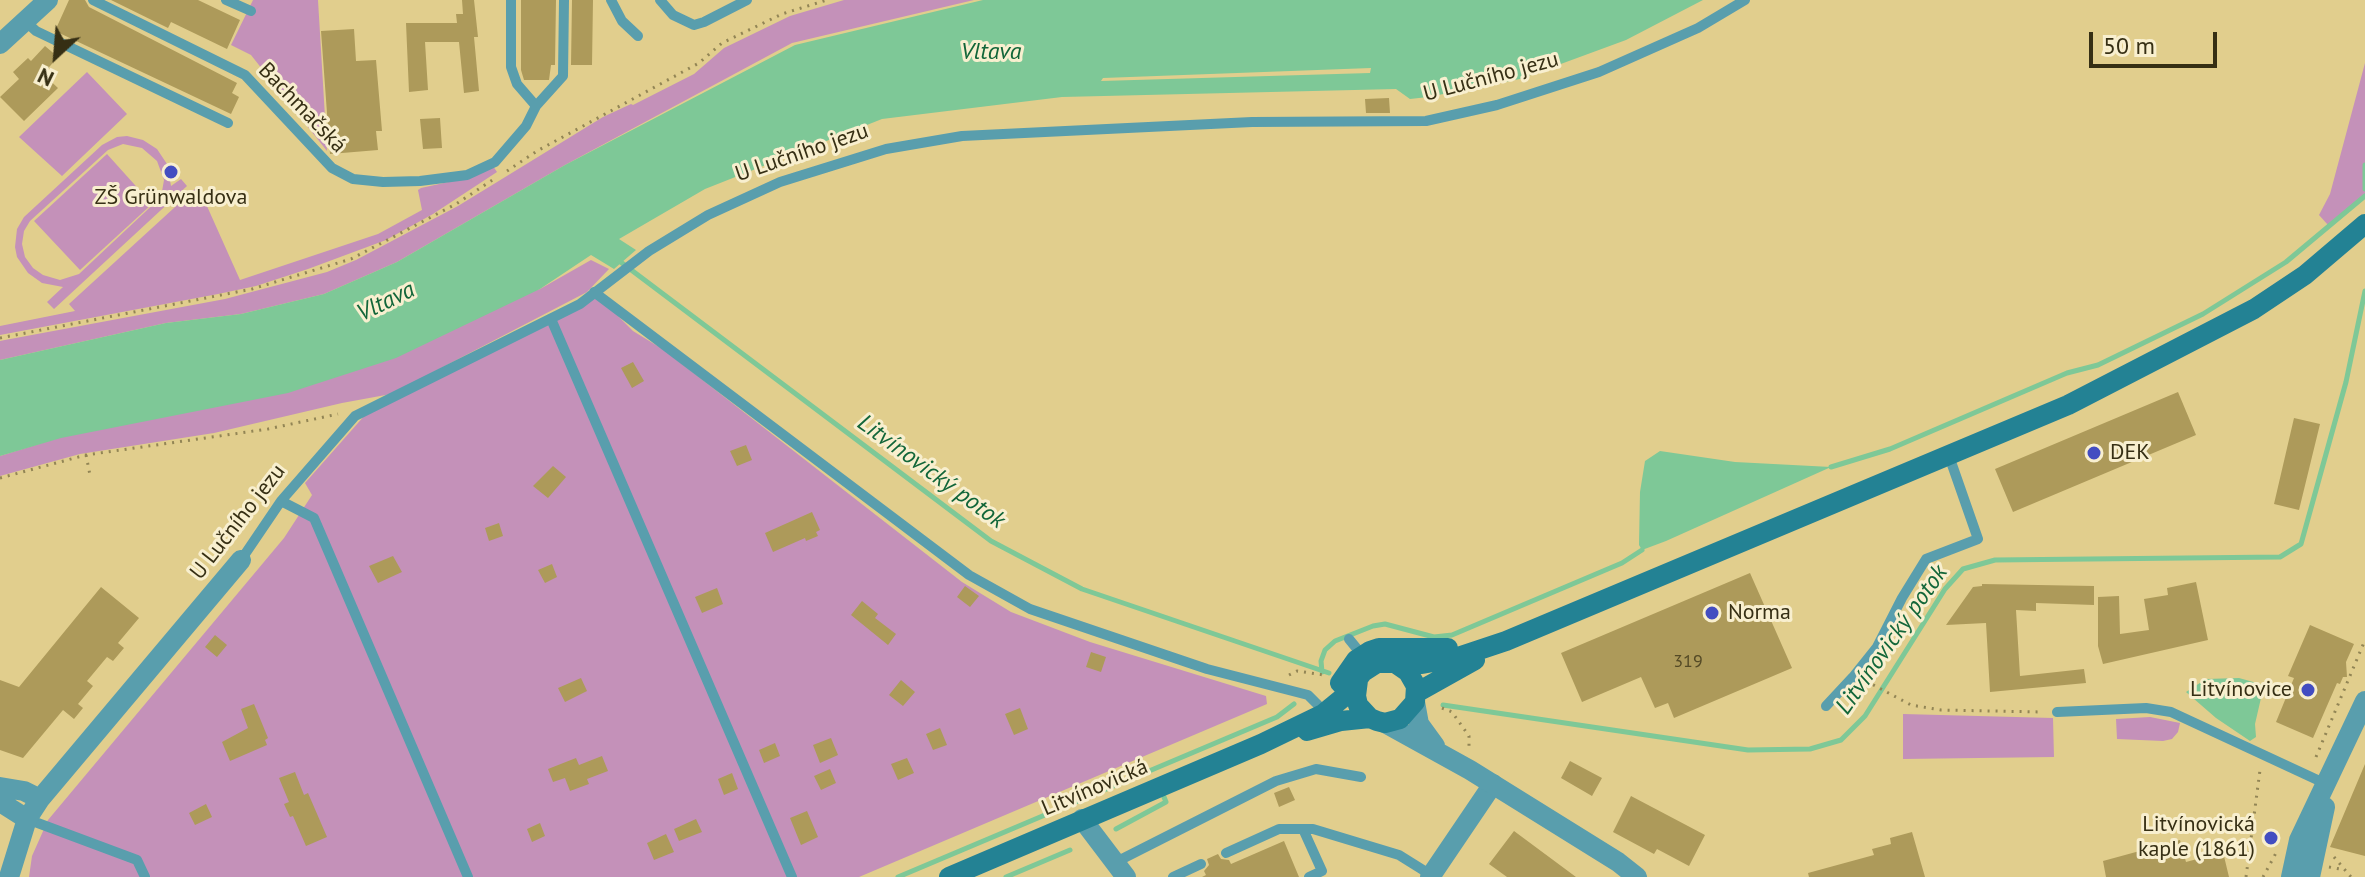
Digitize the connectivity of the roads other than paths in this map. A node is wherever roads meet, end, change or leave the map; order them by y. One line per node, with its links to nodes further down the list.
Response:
1 (48, 0): 11 (street)
2 (93, 0): 14 (lane, Bachmačská)
3 (226, 0): 10 (lane)
4 (511, 0): 14 (lane)
5 (564, 0): 14 (lane, Bachmačská)
6 (611, 0): 12 (lane)
7 (660, 0): 8 (lane)
8 (747, 0)
9 (1745, 0): 17 (lane, U Lučního jezu)
10 (251, 11)
11 (25, 21): 13 (street); 15 (lane)
12 (638, 36)
13 (0, 44)
14 (536, 106)
15 (228, 123)
16 (2365, 224): 19 (main road)
17 (594, 292): 18 (lane, U Lučního jezu); 27 (lane)
18 (551, 319): 20 (lane, U Lučního jezu); 50 (lane)
19 (1949, 456): 22 (main road); 28 (lane)
20 (281, 501): 21 (lane, U Lučního jezu); 49 (lane)
21 (241, 560): 38 (street, U Lučního jezu)
22 (1506, 641): 23 (main road); 25 (main road); 27 (main road)
23 (1395, 663): 24 (main road); 25 (main road)
24 (1358, 680): 30 (main road); 31 (main road, Litvínovická)
25 (1416, 698): 30 (main road); 32 (street)
26 (2365, 701): 33 (street)
27 (1318, 705): 31 (main road)
28 (1826, 706)
29 (2057, 712): 35 (lane)
30 (1377, 720): 31 (main road, Litvínovická); 32 (street)
31 (1261, 744): 41 (main road, Litvínovická)
32 (1437, 750): 36 (street)
33 (2338, 759): 35 (street); 56 (street)
34 (1361, 777): 45 (lane)
35 (2324, 783): 55 (street)
36 (1493, 784): 46 (street); 54 (street)
37 (0, 787): 38 (street)
38 (40, 799): 40 (street, U Lučního jezu)
39 (0, 802): 40 (street)
40 (27, 819): 47 (street, U Lučního jezu); 48 (lane)
41 (1082, 819): 45 (street); 51 (main road, Litvínovická)
42 (1303, 829): 43 (lane); 46 (lane); 53 (lane)
43 (1241, 860)
44 (1201, 864): 52 (lane)
45 (1121, 870)
46 (1431, 876)
47 (9, 877)
48 (145, 877)
49 (468, 877)
50 (792, 877)
51 (949, 877)
52 (1174, 877)
53 (1309, 877)
54 (1637, 877)
55 (2291, 877)
56 (2310, 877)

